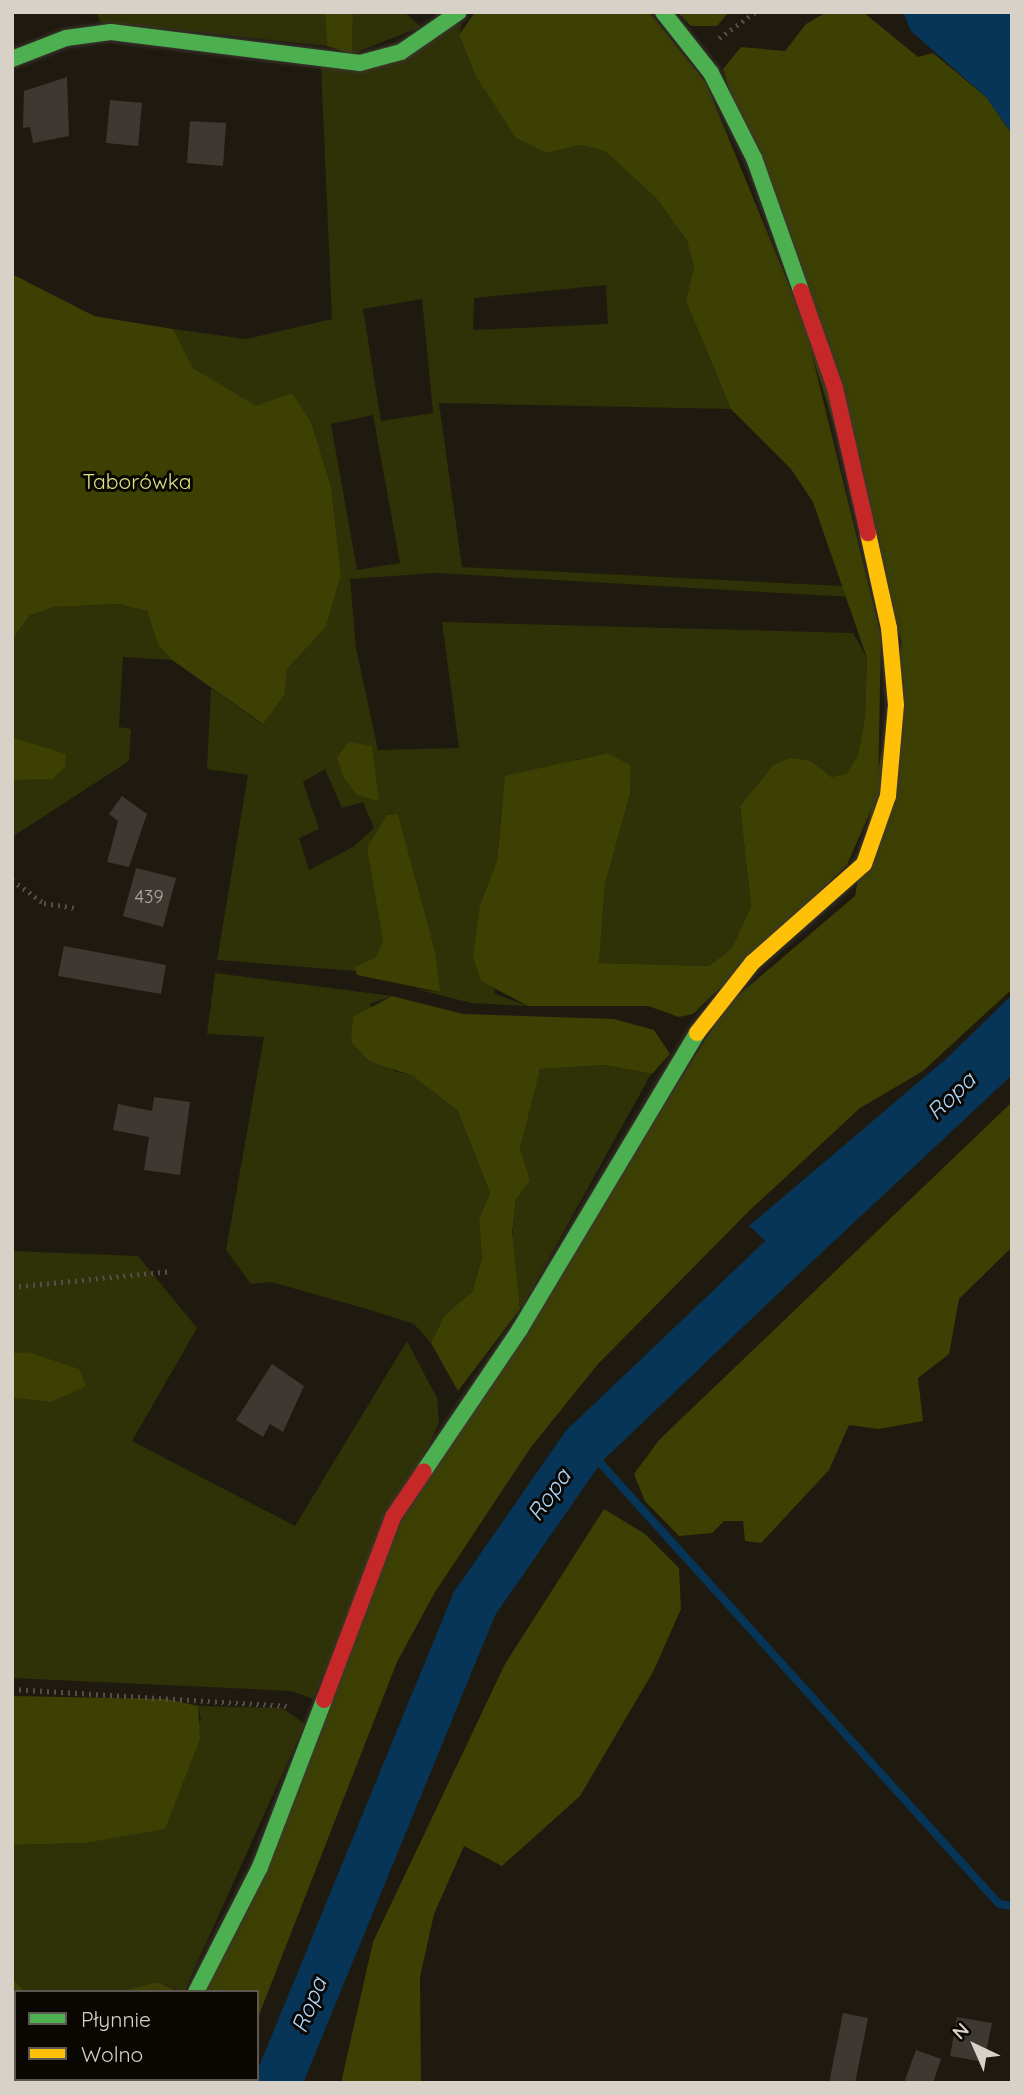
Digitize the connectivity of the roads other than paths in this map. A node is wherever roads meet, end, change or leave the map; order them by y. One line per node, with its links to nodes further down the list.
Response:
1 (459, 12): 3 (street)
2 (663, 12): 4 (street)
3 (12, 59)
4 (197, 1990)

